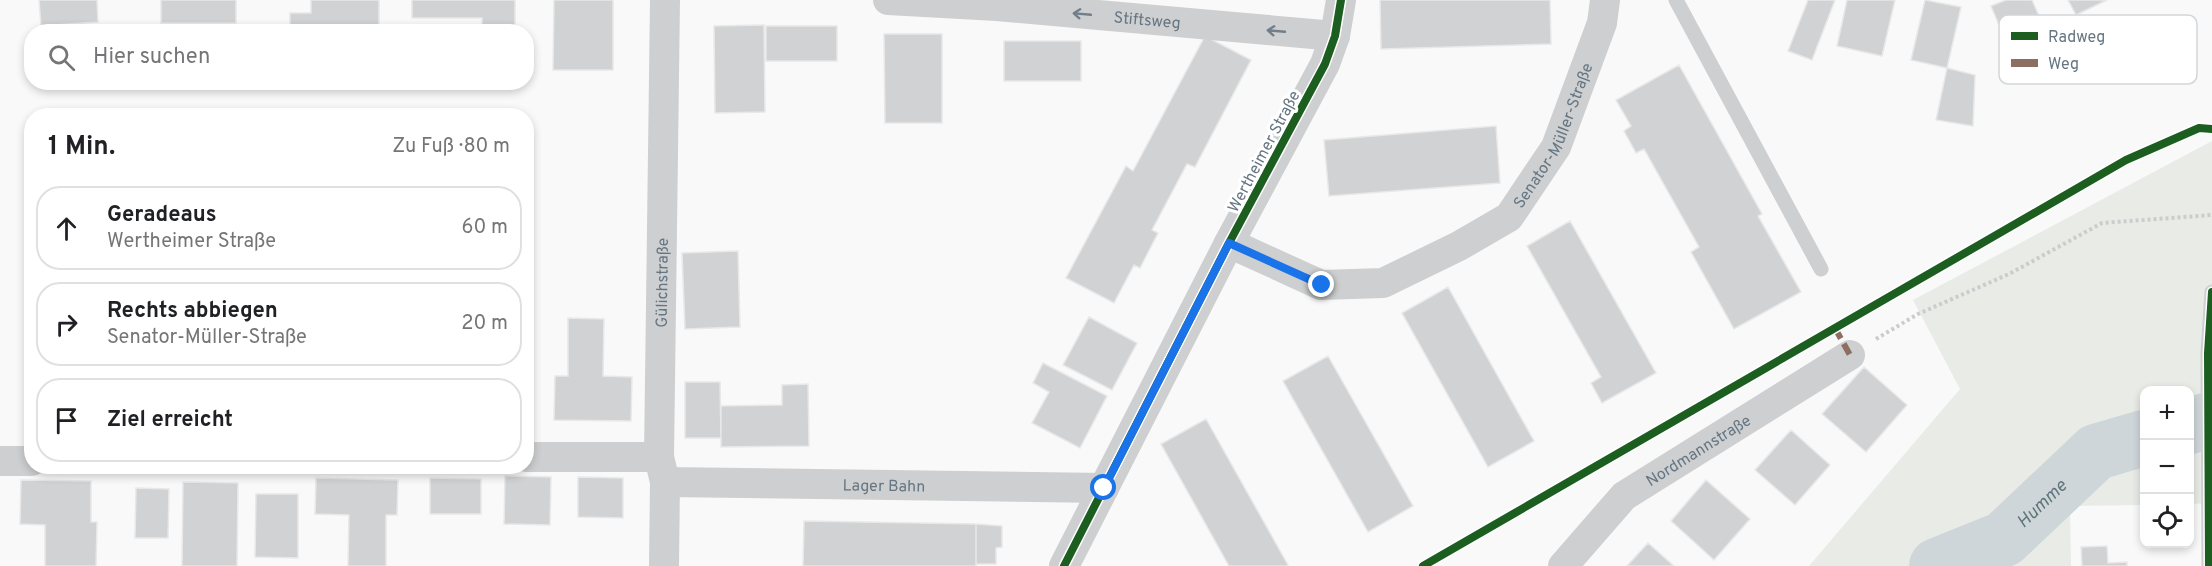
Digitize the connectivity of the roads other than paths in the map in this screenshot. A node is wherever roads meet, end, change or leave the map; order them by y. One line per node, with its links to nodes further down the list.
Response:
1 (665, 0): 14 (street, Gülichstraße)
2 (888, 0): 6 (street, Stiftsweg, one-way to 2)
3 (1341, 0): 6 (street, Wertheimer Straße)
4 (1605, 0): 7 (street, Senator-Müller-Straße)
5 (1676, 0): 8 (lane)
6 (1335, 36): 7 (street, Wertheimer Straße)
7 (1229, 243): 15 (street, Wertheimer Straße)
8 (1821, 269)
9 (2212, 292): 19 (lane)
10 (1850, 355): 18 (street, Nordmannstraße)
11 (534, 458): 14 (street, Lager Bahn)
12 (24, 460): 13 (street)
13 (0, 461)
14 (662, 469): 15 (street, Lager Bahn); 16 (street, Gülichstraße)
15 (1104, 488): 17 (street, Wertheimer Straße)
16 (664, 566)
17 (1064, 566)
18 (1563, 566)
19 (2209, 566)

